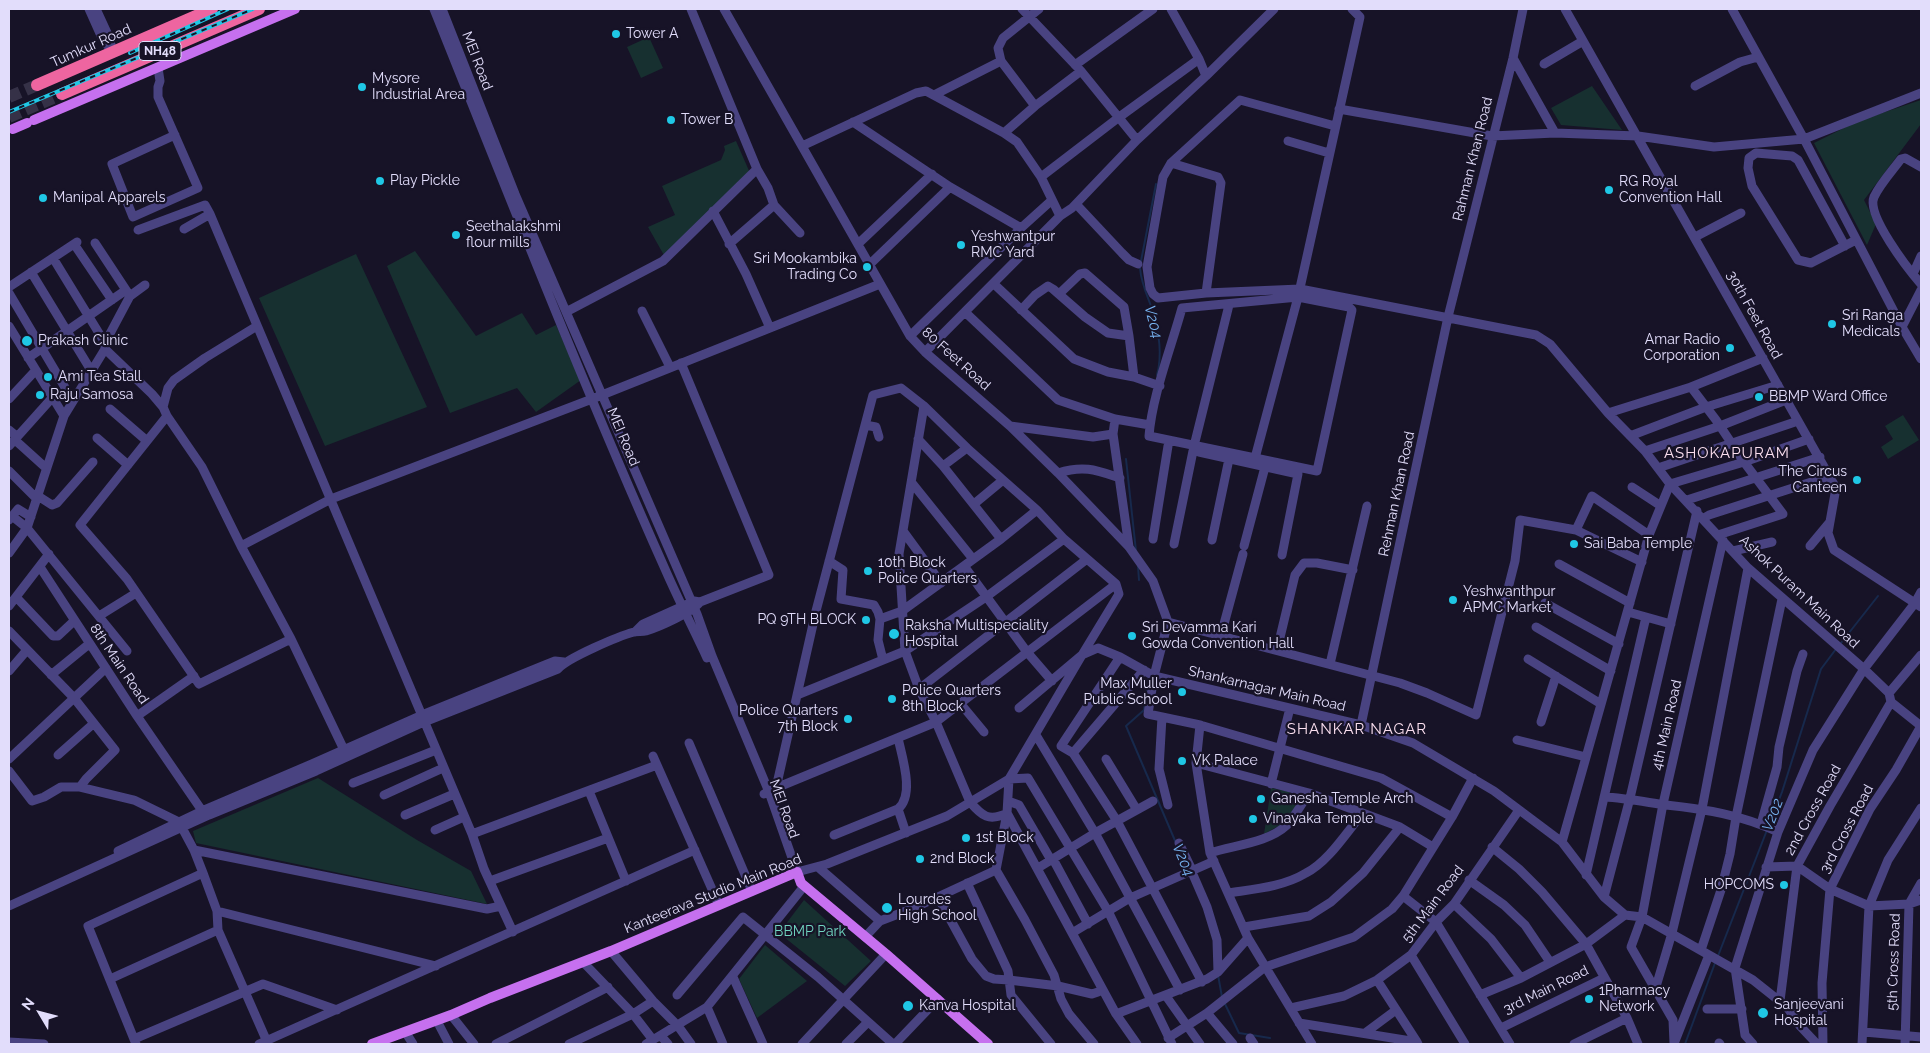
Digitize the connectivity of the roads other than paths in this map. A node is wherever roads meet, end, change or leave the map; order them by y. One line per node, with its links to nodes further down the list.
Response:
1 (89, 9): 21 (street)
2 (96, 9): 21 (street)
3 (212, 9): 21 (highway, Tumkur Road / NH48)
4 (259, 9): 32 (highway, NH48)
5 (295, 9): 27 (main road)
6 (434, 9): 125 (street, MEI Road)
7 (442, 9): 97 (street, MEI Road)
8 (691, 9): 55 (street)
9 (724, 9): 50 (street, 80 Feet Road)
10 (1022, 9): 19 (street)
11 (1039, 9): 19 (street)
12 (1154, 9): 28 (street)
13 (1171, 9): 24 (street)
14 (1274, 9): 29 (street)
15 (1352, 9): 36 (street)
16 (1523, 9): 23 (street, Rahman Khan Road)
17 (1565, 9): 20 (street, 30th Feet Road)
18 (1732, 9): 22 (street)
19 (1028, 16): 25 (street); 28 (street)
20 (1584, 41): 26 (street); 45 (street, 30th Feet Road)
21 (113, 53): 30 (highway, Tumkur Road / NH48)
22 (1758, 56): 31 (street); 46 (street)
23 (1513, 58): 42 (street); 44 (street, Rahman Khan Road)
24 (1199, 60): 29 (street); 37 (street)
25 (1001, 61): 34 (street); 35 (street)
26 (1544, 64)
27 (158, 68): 40 (main road); 43 (street)
28 (1078, 68): 35 (street); 37 (street)
29 (1206, 76): 47 (street)
30 (37, 85)
31 (1695, 86)
32 (62, 94)
33 (1921, 94): 46 (street)
34 (934, 95): 38 (street); 41 (street)
35 (1035, 106): 41 (street)
36 (1339, 109): 39 (street); 44 (street)
37 (1118, 118): 47 (street); 57 (street)
38 (853, 122): 50 (street); 56 (street)
39 (1335, 126): 51 (street); 53 (street)
40 (13, 129)
41 (1004, 133): 57 (street)
42 (1555, 133): 44 (street); 45 (street)
43 (175, 135): 43 (street)
44 (1492, 136): 100 (street, Rahman Khan Road)
45 (1638, 136): 48 (street); 70 (street, 30th Feet Road)
46 (1804, 139): 48 (street); 71 (street)
47 (1137, 140): 60 (street)
48 (1790, 140): 52 (street)
49 (1288, 141): 51 (street)
50 (802, 146): 74 (street, 80 Feet Road)
51 (1329, 153): 91 (street)
52 (1792, 156): 75 (street); 75 (street)
53 (1172, 162): 90 (street); 90 (street)
54 (1921, 167): 81 (street)
55 (757, 168): 61 (street); 62 (street)
56 (932, 174): 58 (street); 74 (street)
57 (1041, 177): 59 (street)
58 (950, 187): 67 (street); 79 (street)
59 (1052, 200): 65 (street); 67 (street)
60 (1076, 204): 65 (street); 78 (street)
61 (774, 205): 69 (street); 73 (street)
62 (713, 212): 73 (street); 97 (street)
63 (1741, 213): 70 (street)
64 (210, 214): 66 (street); 68 (street); 101 (street)
65 (1060, 216): 83 (street)
66 (184, 228)
67 (1021, 228): 106 (street)
68 (138, 230)
69 (800, 233)
70 (1694, 237): 112 (street, 30th Feet Road)
71 (1856, 240): 75 (street); 102 (street)
72 (95, 243): 89 (street)
73 (729, 244): 103 (street)
74 (858, 244): 79 (street, 80 Feet Road)
75 (1845, 246)
76 (1921, 256): 81 (street)
77 (53, 258): 80 (street); 93 (street); 99 (street)
78 (1138, 264)
79 (870, 265): 82 (street, 80 Feet Road)
80 (31, 272): 86 (street); 105 (street)
81 (1912, 274): 84 (street)
82 (880, 284): 103 (street); 106 (street, 80 Feet Road)
83 (994, 284): 95 (street); 98 (street)
84 (1921, 284)
85 (145, 285): 89 (street)
86 (9, 287)
87 (1921, 290): 102 (street)
88 (9, 293): 109 (street)
89 (128, 293): 93 (street); 108 (street)
90 (1206, 293): 91 (street)
91 (1299, 293): 94 (street); 100 (street, Ashok Puram Main Road); 157 (street); 157 (street)
92 (1059, 294): 95 (street); 107 (street); 107 (street)
93 (112, 300): 99 (street)
94 (1229, 305): 120 (street); 154 (street)
95 (1021, 310): 118 (street)
96 (642, 311): 115 (street)
97 (566, 312): 123 (street, MEI Road)
98 (965, 312): 110 (street); 135 (street)
99 (89, 316): 105 (street); 108 (street)
100 (1448, 317): 132 (street, Ashok Puram Main Road); 259 (street, Rehman Khan Road)
101 (257, 326): 130 (street); 177 (street)
102 (1902, 327): 113 (street)
103 (770, 328): 114 (street)
104 (10, 331): 111 (street)
105 (68, 332): 109 (street); 117 (street)
106 (910, 336): 110 (street, 80 Feet Road)
107 (1129, 336): 118 (street)
108 (105, 346): 117 (street); 130 (street)
109 (42, 350): 111 (street); 127 (street)
110 (925, 352): 139 (street, 80 Feet Road)
111 (28, 358): 116 (street)
112 (1763, 358): 119 (street, 30th Feet Road); 121 (street)
113 (1921, 359)
114 (681, 363): 115 (street); 224 (street)
115 (670, 367): 123 (street)
116 (36, 370): 122 (street); 124 (street)
117 (92, 372): 127 (street)
118 (1134, 377): 120 (street)
119 (1778, 385): 126 (street, 30th Feet Road); 129 (street)
120 (1160, 386): 138 (street)
121 (1690, 387): 129 (street); 132 (street)
122 (11, 393)
123 (603, 395): 125 (street); 224 (street, MEI Road)
124 (52, 398): 133 (street); 150 (street)
125 (592, 399): 177 (street); 224 (street, MEI Road)
126 (1786, 400): 136 (street, 30th Feet Road); 140 (street)
127 (73, 401): 133 (street)
128 (924, 406): 137 (street); 146 (street); 153 (street)
129 (1706, 406): 140 (street); 143 (street)
130 (163, 407): 134 (street)
131 (110, 409): 149 (street)
132 (1608, 413): 143 (street, Ashok Puram Main Road)
133 (64, 416): 164 (street)
134 (167, 416): 149 (street); 198 (street)
135 (1115, 419): 138 (street); 142 (street)
136 (1798, 421): 147 (street, 30th Feet Road); 151 (street)
137 (865, 425): 144 (street); 207 (street)
138 (1150, 425): 154 (street)
139 (1010, 426): 142 (street); 167 (street, 80 Feet Road)
140 (1720, 426): 151 (street); 155 (street)
141 (9, 430): 150 (street)
142 (1113, 434): 169 (street)
143 (1630, 436): 155 (street, Ashok Puram Main Road)
144 (879, 437)
145 (97, 438): 161 (street)
146 (918, 439): 162 (street); 172 (street)
147 (1809, 439): 156 (street, 30th Feet Road); 160 (street)
148 (1142, 440): 152 (street)
149 (147, 441): 161 (street)
150 (12, 443): 164 (street)
151 (1732, 443): 160 (street); 165 (street)
152 (1168, 446): 154 (street); 194 (street)
153 (967, 448): 162 (street); 171 (street)
154 (1194, 448): 157 (street); 158 (street); 197 (street)
155 (1645, 451): 165 (street, Ashok Puram Main Road)
156 (1820, 457): 168 (street, 30th Feet Road); 170 (street)
157 (1255, 458)
158 (1228, 459): 163 (street); 195 (street)
159 (93, 462): 176 (street)
160 (1744, 462): 170 (street); 173 (street)
161 (128, 465): 217 (street)
162 (943, 466): 179 (street)
163 (1265, 467): 204 (street); 236 (street)
164 (46, 468): 176 (street)
165 (1658, 468): 173 (street, Ashok Puram Main Road)
166 (9, 471): 176 (street)
167 (1058, 473): 169 (street); 199 (street, 80 Feet Road)
168 (1830, 476): 175 (street); 186 (street, 30th Feet Road)
169 (1120, 478): 199 (street)
170 (1756, 478): 175 (street); 178 (street)
171 (1003, 480): 179 (street); 182 (street)
172 (912, 483): 189 (street); 206 (street)
173 (1670, 484): 178 (street, Ashok Puram Main Road); 181 (street)
174 (1632, 487): 181 (street)
175 (1770, 496): 183 (street); 191 (street)
176 (37, 497): 184 (street)
177 (332, 499): 198 (street); 272 (street)
178 (1687, 500): 183 (street, Ashok Puram Main Road)
179 (974, 504): 192 (street)
180 (1367, 506): 213 (street)
181 (1661, 506): 190 (street)
182 (1037, 510): 192 (street); 193 (street)
183 (1700, 515): 191 (street, Ashok Puram Main Road); 233 (street)
184 (31, 517): 185 (street); 187 (street)
185 (10, 518): 187 (street)
186 (1830, 522): 200 (street); 222 (street, 30th Feet Road)
187 (27, 528): 202 (street); 203 (street)
188 (1576, 530): 190 (street); 208 (street); 259 (street)
189 (903, 531): 214 (street); 226 (street)
190 (1649, 535): 208 (street)
191 (1720, 537): 201 (street, Ashok Puram Main Road); 310 (street, 4th Main Road)
192 (1001, 539): 206 (street)
193 (1064, 539): 205 (street); 218 (street)
194 (1152, 539)
195 (1212, 540)
196 (1772, 542): 201 (street)
197 (1174, 544)
198 (241, 546): 237 (street)
199 (1129, 546): 231 (street, 80 Feet Road)
200 (1810, 546)
201 (1733, 551): 212 (street, Ashok Puram Main Road)
202 (9, 553)
203 (49, 554): 211 (street); 227 (street)
204 (1282, 555)
205 (1087, 559): 215 (street); 232 (street)
206 (973, 560): 210 (street)
207 (830, 561): 229 (street); 263 (street)
208 (1642, 562): 225 (street)
209 (1559, 564): 225 (street)
210 (964, 566): 214 (street); 218 (street)
211 (40, 568): 219 (street); 230 (street, 8th Main Road)
212 (1748, 568): 220 (street, Ashok Puram Main Road); 314 (street)
213 (1353, 570): 242 (street); 251 (street)
214 (941, 583): 226 (street)
215 (1116, 584): 244 (street); 247 (street, Kanteerava Studio Main Road)
216 (1921, 592): 222 (street)
217 (136, 593): 227 (street); 258 (street)
218 (986, 596): 232 (street); 243 (street)
219 (16, 597): 223 (street); 230 (street)
220 (1782, 599): 253 (street, Ashok Puram Main Road); 323 (street)
221 (1545, 603): 239 (street)
222 (1918, 605): 253 (street)
223 (9, 606)
224 (691, 607): 272 (street); 301 (street, MEI Road)
225 (1629, 608): 228 (street); 239 (street)
226 (902, 611): 229 (street); 243 (street)
227 (99, 616): 241 (street)
228 (1646, 617): 233 (street); 305 (street)
229 (880, 619): 250 (street)
230 (74, 621): 238 (street, 8th Main Road)
231 (1168, 622): 236 (street); 256 (street)
232 (1005, 623): 244 (street); 262 (street)
233 (1671, 624): 306 (street)
234 (1536, 627): 255 (street)
235 (9, 631): 240 (street)
236 (1221, 635): 242 (street)
237 (291, 639): 258 (street); 286 (street)
238 (89, 644): 252 (street, 8th Main Road); 257 (street)
239 (1619, 644): 255 (street)
240 (27, 650): 254 (street); 257 (street)
241 (127, 650)
242 (1277, 650): 251 (street)
243 (905, 651): 250 (street); 262 (street)
244 (1027, 652): 261 (street); 266 (street)
245 (1803, 654): 325 (street)
246 (1921, 655): 265 (street, 2nd Cross Road)
247 (1082, 656): 248 (street, Shankarnagar Main Road); 261 (street); 280 (street, Kanteerava Studio Main Road)
248 (1120, 657): 256 (street, Shankarnagar Main Road); 287 (street)
249 (1528, 659): 260 (street)
250 (884, 660): 263 (street)
251 (1330, 664): 259 (street)
252 (106, 668): 264 (street); 270 (street, 8th Main Road)
253 (1864, 669): 265 (street, Ashok Puram Main Road); 329 (street)
254 (9, 670)
255 (1611, 671): 267 (street)
256 (1149, 673): 269 (street, Shankarnagar Main Road); 271 (street); 287 (street)
257 (51, 675): 264 (street)
258 (194, 676): 270 (street)
259 (1372, 676): 277 (street, Rehman Khan Road)
260 (1556, 676): 267 (street); 274 (street)
261 (1052, 680): 268 (street)
262 (919, 689): 273 (street)
263 (797, 695): 301 (street)
264 (74, 698): 275 (street); 290 (street)
265 (1890, 698): 278 (street, Ashok Puram Main Road); 344 (street, 2nd Cross Road)
266 (960, 703): 273 (street); 279 (street)
267 (1601, 704): 289 (street)
268 (1019, 708)
269 (1290, 708): 277 (street, Shankarnagar Main Road); 284 (street)
270 (137, 716): 317 (street, 8th Main Road)
271 (1162, 717): 276 (street); 311 (street)
272 (423, 718): 285 (street); 286 (street)
273 (936, 722): 281 (street); 309 (street)
274 (1541, 722)
275 (93, 724): 288 (street); 299 (street)
276 (1200, 725): 284 (street); 292 (street)
277 (1361, 725): 295 (street, Shankarnagar Main Road)
278 (1921, 726): 359 (street, 3rd Cross Road)
279 (984, 732)
280 (1036, 735): 296 (street, Kanteerava Studio Main Road); 331 (street)
281 (898, 738): 301 (street); 313 (street)
282 (1517, 740): 289 (street)
283 (689, 743): 361 (street)
284 (1280, 748): 298 (street); 321 (street)
285 (436, 750): 293 (street); 297 (street)
286 (345, 752): 317 (street)
287 (1073, 753): 324 (street)
288 (58, 755)
289 (1586, 757): 336 (street)
290 (9, 759)
291 (1106, 759): 315 (street)
292 (1196, 763): 298 (street); 342 (street)
293 (443, 768): 303 (street); 304 (street)
294 (9, 771): 299 (street)
295 (1473, 778): 316 (street, Shankarnagar Main Road); 321 (street)
296 (1009, 779): 307 (street); 309 (street, Kanteerava Studio Main Road); 339 (street)
297 (353, 783)
298 (1271, 784): 302 (street)
299 (80, 787): 326 (street)
300 (589, 791): 332 (street); 334 (street); 341 (street)
301 (770, 791): 351 (street, MEI Road)
302 (1309, 793): 319 (street); 342 (street)
303 (454, 794): 320 (street); 322 (street)
304 (384, 795)
305 (1604, 797): 306 (street); 352 (street)
306 (1630, 798): 310 (street); 365 (street)
307 (1008, 801): 318 (street); 343 (street)
308 (1153, 801): 315 (street)
309 (970, 802): 318 (street); 330 (street, Kanteerava Studio Main Road)
310 (1663, 804): 314 (street); 378 (street, 4th Main Road)
311 (1168, 805)
312 (1921, 808): 374 (street)
313 (898, 809): 330 (street); 333 (street)
314 (1702, 809): 323 (street); 386 (street)
315 (1137, 810): 324 (street)
316 (1519, 810): 336 (street, Shankarnagar Main Road); 338 (street, 5th Main Road)
317 (204, 813): 326 (street)
318 (1007, 813): 347 (street); 348 (street)
319 (1362, 814): 327 (street); 362 (street)
320 (406, 815)
321 (1452, 816): 337 (street)
322 (464, 817): 328 (street); 332 (street)
323 (1736, 817): 325 (street); 391 (street)
324 (1117, 821): 331 (street); 358 (street)
325 (1761, 824): 329 (street)
326 (180, 825): 340 (street); 368 (street); 372 (street)
327 (1400, 827): 337 (street); 382 (street)
328 (435, 830)
329 (1778, 832): 346 (street)
330 (906, 833): 345 (street, Kanteerava Studio Main Road)
331 (1095, 833): 339 (street); 366 (street)
332 (472, 834): 354 (street)
333 (834, 835)
334 (608, 838): 354 (street); 355 (street)
335 (1180, 842): 349 (street)
336 (1562, 842): 352 (street, Shankarnagar Main Road)
337 (1433, 847): 363 (street)
338 (1492, 847): 353 (street, 5th Main Road); 390 (street)
339 (1070, 848): 343 (street); 376 (street)
340 (194, 850): 350 (street); 373 (street)
341 (695, 850): 355 (street); 371 (street)
342 (1212, 857): 349 (street); 362 (street)
343 (1052, 860): 347 (street); 381 (street)
344 (1797, 866): 346 (street); 359 (street); 422 (street, 2nd Cross Road)
345 (818, 867): 351 (street, Kanteerava Studio Main Road); 379 (street)
346 (1766, 867): 400 (street)
347 (1038, 868): 385 (street)
348 (996, 870): 356 (street); 409 (street)
349 (1189, 871): 358 (street); 401 (street)
350 (203, 873): 375 (street); 405 (street)
351 (795, 873): 360 (main road); 361 (main road, Kanteerava Studio Main Road); 388 (main road)
352 (1586, 875): 365 (street, Shankarnagar Main Road)
353 (1469, 880): 369 (street, 5th Main Road); 397 (street)
354 (490, 881): 373 (street)
355 (626, 881): 384 (street)
356 (967, 883): 364 (street); 406 (street)
357 (1921, 883): 370 (street, 5th Cross Road)
358 (1152, 888): 366 (street); 408 (street)
359 (1830, 889): 374 (street); 480 (street, 3rd Cross Road)
360 (801, 890): 387 (street); 394 (main road)
361 (752, 891): 371 (main road, Kanteerava Studio Main Road)
362 (1228, 893): 382 (street)
363 (1403, 896): 380 (street); 399 (street)
364 (938, 897): 379 (street); 406 (street)
365 (1604, 897): 377 (street, Shankarnagar Main Road)
366 (1130, 898): 376 (street); 412 (street)
367 (1921, 900): 370 (street)
368 (9, 901)
369 (1454, 904): 380 (street, 5th Main Road); 403 (street)
370 (1909, 904): 374 (street); 443 (street, 5th Cross Road)
371 (719, 905): 392 (main road, Kanteerava Studio Main Road)
372 (9, 906)
373 (501, 906): 384 (street)
374 (1869, 906): 440 (street)
375 (217, 911): 383 (street); 398 (street)
376 (1108, 911): 381 (street); 421 (street)
377 (1625, 914): 378 (street, Shankarnagar Main Road); 390 (street)
378 (1642, 917): 386 (street, Shankarnagar Main Road); 413 (street, 4th Main Road)
379 (880, 922): 388 (street)
380 (1436, 922): 393 (street, 5th Main Road); 416 (street)
381 (1088, 924): 385 (street)
382 (1244, 927): 389 (street)
383 (218, 930): 405 (street); 411 (street)
384 (513, 932): 398 (street)
385 (1072, 933): 430 (street)
386 (1672, 933): 391 (street, Shankarnagar Main Road); 413 (street)
387 (765, 935): 402 (street); 415 (street); 418 (street)
388 (865, 937): 394 (main road)
389 (1248, 938): 399 (street); 401 (street)
390 (1586, 944): 397 (street); 404 (street)
391 (1701, 950): 395 (street, Shankarnagar Main Road)
392 (611, 951): 396 (main road, Kanteerava Studio Main Road); 419 (street)
393 (1411, 955): 407 (street, 5th Main Road); 473 (street)
394 (884, 956): 418 (street); 420 (main road)
395 (1709, 956): 400 (street, Shankarnagar Main Road); 477 (street)
396 (583, 962): 410 (street); 431 (main road, Kanteerava Studio Main Road)
397 (1550, 962): 403 (street)
398 (436, 966): 427 (street)
399 (1265, 967): 424 (street); 429 (street)
400 (1735, 968): 422 (street, Shankarnagar Main Road); 426 (street)
401 (1216, 973): 408 (street)
402 (733, 977): 423 (street); 461 (street)
403 (1521, 978): 416 (street)
404 (1604, 978): 433 (street); 439 (street, 3rd Main Road)
405 (110, 979): 448 (street)
406 (1009, 980): 409 (street); 467 (street)
407 (1377, 980): 424 (street, 5th Main Road); 428 (street)
408 (1202, 982): 412 (street)
409 (1058, 986): 414 (street); 468 (street)
410 (605, 989): 432 (street); 456 (street)
411 (244, 990): 427 (street); 448 (street); 449 (street)
412 (1180, 990): 417 (street)
413 (1655, 990): 477 (street, 4th Main Road)
414 (1098, 992)
415 (677, 995)
416 (1480, 995): 439 (street)
417 (1166, 996): 421 (street); 438 (street)
418 (843, 999): 435 (street); 462 (street)
419 (653, 1001): 432 (street); 437 (street)
420 (936, 1001): 464 (street); 465 (main road); 466 (main road)
421 (1150, 1001): 430 (street); 446 (street)
422 (1780, 1001): 479 (street, Shankarnagar Main Road)
423 (707, 1007): 437 (street); 460 (street)
424 (1291, 1008): 436 (street)
425 (1707, 1008): 426 (street)
426 (1742, 1009): 478 (street)
427 (337, 1010): 449 (street)
428 (1396, 1010): 442 (street); 450 (street)
429 (1207, 1013): 438 (street); 471 (street)
430 (1116, 1014): 469 (street)
431 (451, 1015): 434 (main road, Kanteerava Studio Main Road); 455 (street)
432 (630, 1015): 445 (street); 457 (street)
433 (1627, 1018): 475 (street); 476 (street)
434 (437, 1021): 441 (main road, Kanteerava Studio Main Road); 454 (street)
435 (868, 1022): 463 (street); 464 (street)
436 (1299, 1023): 442 (street); 472 (street)
437 (678, 1026): 445 (street); 459 (street)
438 (1186, 1026): 446 (street); 470 (street)
439 (1501, 1028): 474 (street)
440 (1864, 1032): 443 (street); 481 (street)
441 (406, 1033): 452 (main road, Kanteerava Studio Main Road); 453 (street)
442 (1364, 1033): 450 (street)
443 (1906, 1034): 444 (street); 482 (street, 5th Cross Road)
444 (1921, 1037)
445 (653, 1040): 458 (street)
446 (1170, 1041)
447 (9, 1042): 451 (street)
448 (135, 1042)
449 (265, 1043)
450 (1418, 1043)
451 (44, 1044)
452 (376, 1044)
453 (413, 1044)
454 (449, 1044)
455 (474, 1044)
456 (496, 1044)
457 (569, 1044)
458 (668, 1044)
459 (691, 1044)
460 (723, 1044)
461 (763, 1044)
462 (802, 1044)
463 (846, 1044)
464 (894, 1044)
465 (980, 1044)
466 (988, 1044)
467 (1051, 1044)
468 (1094, 1044)
469 (1137, 1044)
470 (1200, 1044)
471 (1233, 1044)
472 (1312, 1044)
473 (1465, 1044)
474 (1510, 1044)
475 (1574, 1044)
476 (1638, 1044)
477 (1674, 1044)
478 (1753, 1044)
479 (1817, 1044)
480 (1823, 1044)
481 (1862, 1044)
482 (1905, 1044)

